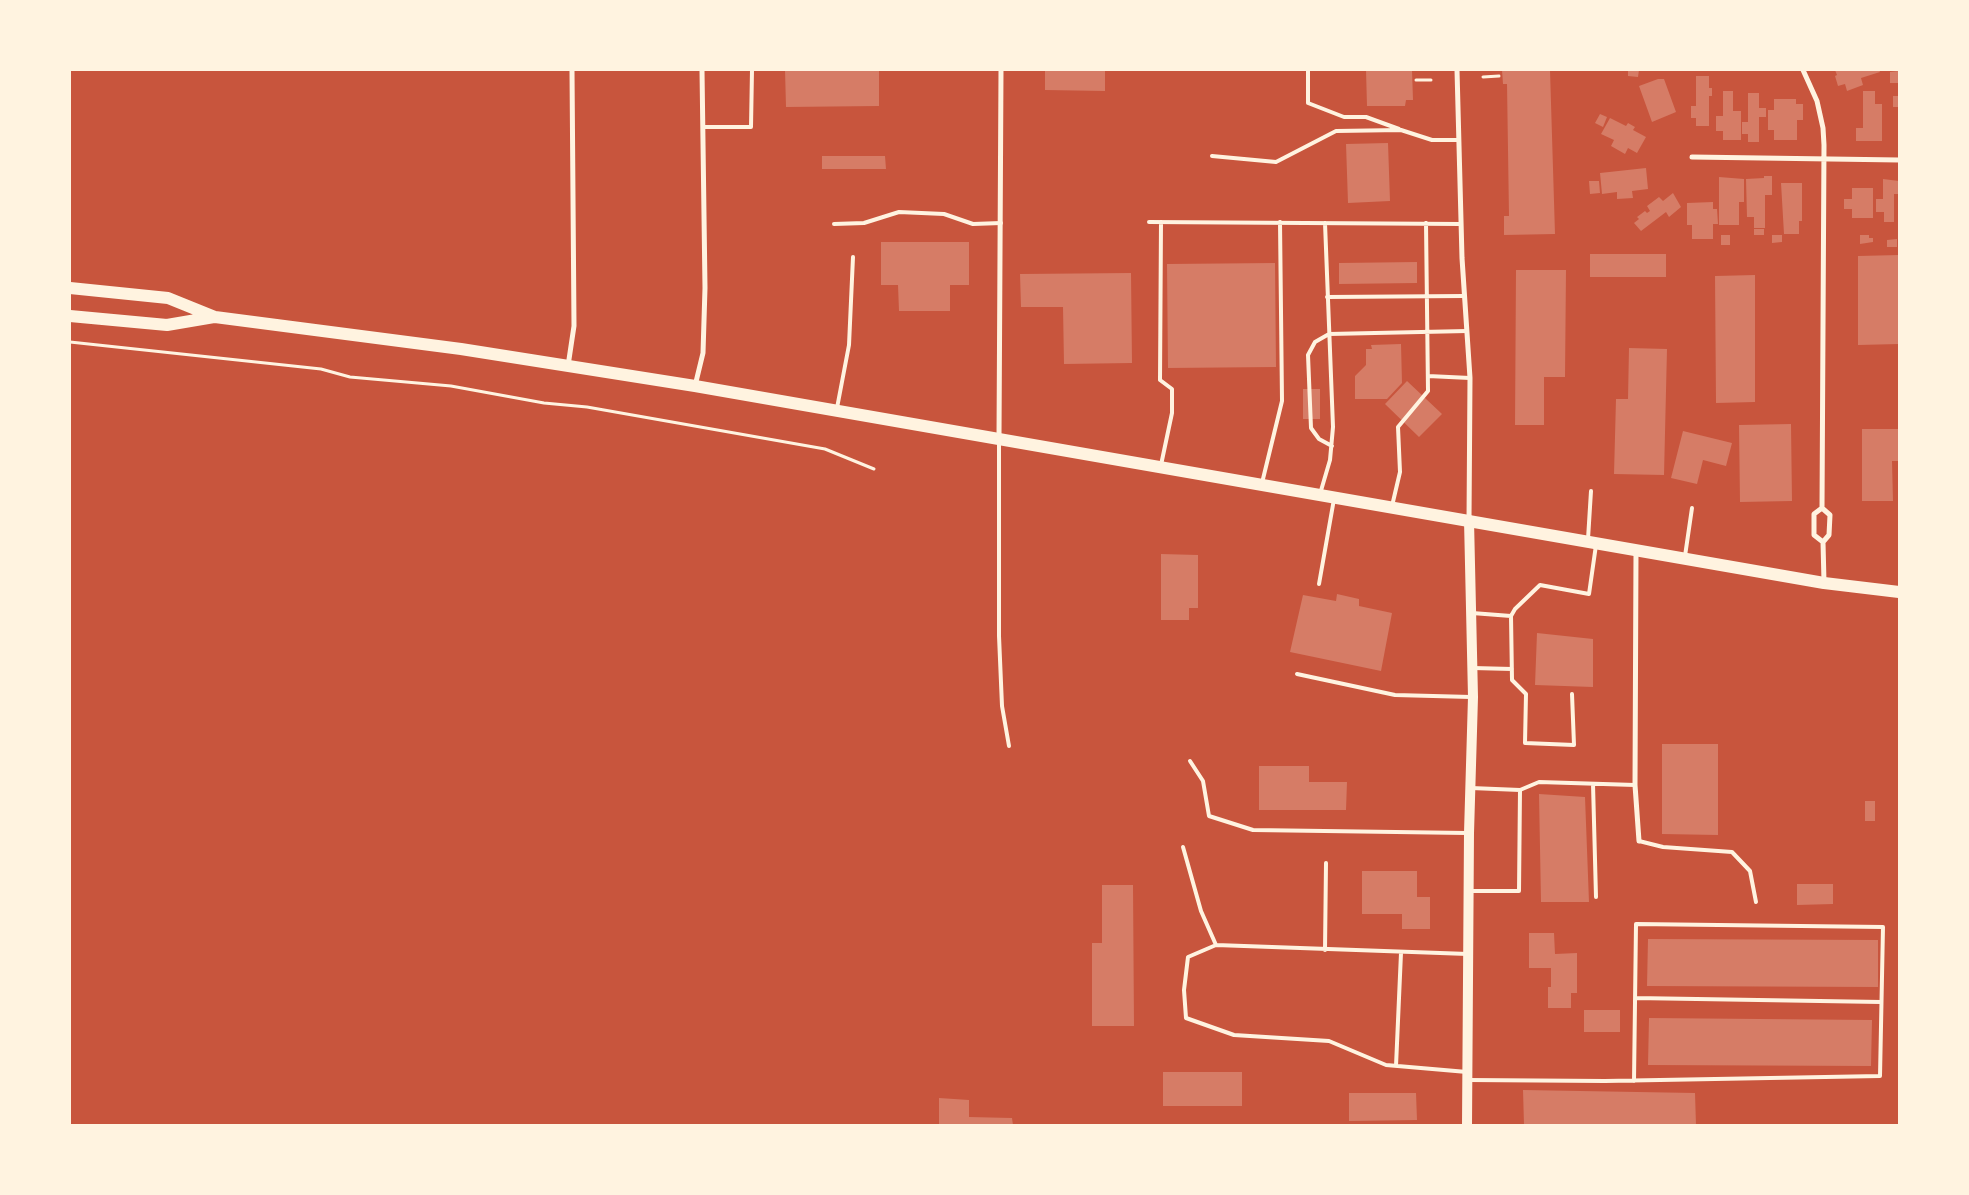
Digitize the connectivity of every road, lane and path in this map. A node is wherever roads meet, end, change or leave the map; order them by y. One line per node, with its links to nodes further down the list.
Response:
1 (572, 70): 38 (street)
2 (702, 70): 12 (street)
3 (752, 70): 12 (lane)
4 (1001, 70): 22 (street)
5 (1308, 70): 13 (lane)
6 (1457, 70): 14 (street)
7 (1803, 70): 17 (street)
8 (1499, 76): 9 (path)
9 (1483, 77)
10 (1416, 80): 11 (path)
11 (1431, 80)
12 (703, 127): 41 (street)
13 (1401, 130): 14 (lane); 15 (lane)
14 (1458, 140): 26 (street)
15 (1212, 156)
16 (1692, 157): 17 (street)
17 (1824, 159): 18 (street); 53 (street)
18 (1899, 160)
19 (1149, 222): 20 (lane)
20 (1161, 222): 21 (lane); 46 (lane)
21 (1280, 222): 23 (lane); 47 (lane)
22 (1000, 223): 25 (lane); 43 (street)
23 (1325, 223): 24 (lane); 29 (lane)
24 (1426, 223): 26 (lane); 30 (lane)
25 (834, 224)
26 (1461, 224): 31 (street)
27 (853, 257): 42 (lane)
28 (70, 288): 33 (main road)
29 (1328, 296): 30 (lane); 36 (lane)
30 (1427, 296): 31 (lane); 35 (lane)
31 (1464, 296): 34 (street)
32 (70, 316): 33 (main road)
33 (215, 317): 38 (main road)
34 (1467, 331): 35 (lane); 40 (street)
35 (1427, 332): 36 (lane); 39 (lane)
36 (1329, 334): 44 (lane); 44 (lane)
37 (70, 342): 45 (path)
38 (568, 366): 41 (main road)
39 (1428, 376): 40 (lane); 51 (lane)
40 (1470, 378): 54 (street)
41 (695, 386): 42 (main road)
42 (837, 410): 43 (main road)
43 (998, 438): 46 (main road); 69 (lane)
44 (1332, 446): 49 (lane)
45 (874, 468)
46 (1160, 468): 47 (main road)
47 (1262, 484): 49 (main road)
48 (1591, 492): 55 (lane)
49 (1320, 494): 50 (main road)
50 (1335, 497): 51 (main road); 60 (lane)
51 (1392, 507): 54 (main road)
52 (1692, 508): 58 (lane)
53 (1822, 508): 56 (street); 56 (street)
54 (1469, 520): 55 (main road); 62 (main road)
55 (1592, 542): 57 (main road); 63 (lane)
56 (1823, 542): 59 (street)
57 (1636, 549): 58 (main road); 72 (street)
58 (1685, 558): 59 (main road)
59 (1824, 583): 61 (main road)
60 (1319, 584)
61 (1899, 592)
62 (1472, 613): 63 (lane); 64 (main road)
63 (1511, 616): 65 (lane)
64 (1473, 668): 65 (lane); 68 (main road)
65 (1512, 670): 67 (lane)
66 (1297, 674): 68 (lane)
67 (1572, 694)
68 (1473, 697): 73 (main road)
69 (1009, 746)
70 (1190, 761): 75 (lane)
71 (1593, 784): 72 (lane); 74 (lane); 80 (lane)
72 (1635, 785): 76 (street)
73 (1471, 788): 74 (lane); 75 (main road)
74 (1520, 790): 79 (lane)
75 (1469, 833): 79 (main road)
76 (1639, 841): 81 (lane)
77 (1182, 847): 82 (lane)
78 (1326, 863): 83 (lane)
79 (1469, 891): 85 (main road)
80 (1596, 897)
81 (1756, 902)
82 (1216, 945): 83 (lane); 88 (lane)
83 (1325, 950): 84 (lane)
84 (1401, 953): 85 (lane); 88 (lane)
85 (1468, 954): 89 (main road)
86 (1635, 998): 87 (lane); 87 (lane); 90 (lane)
87 (1882, 1002): 90 (lane)
88 (1396, 1066): 89 (lane)
89 (1468, 1076): 90 (lane); 91 (main road)
90 (1634, 1081)
91 (1467, 1125)

